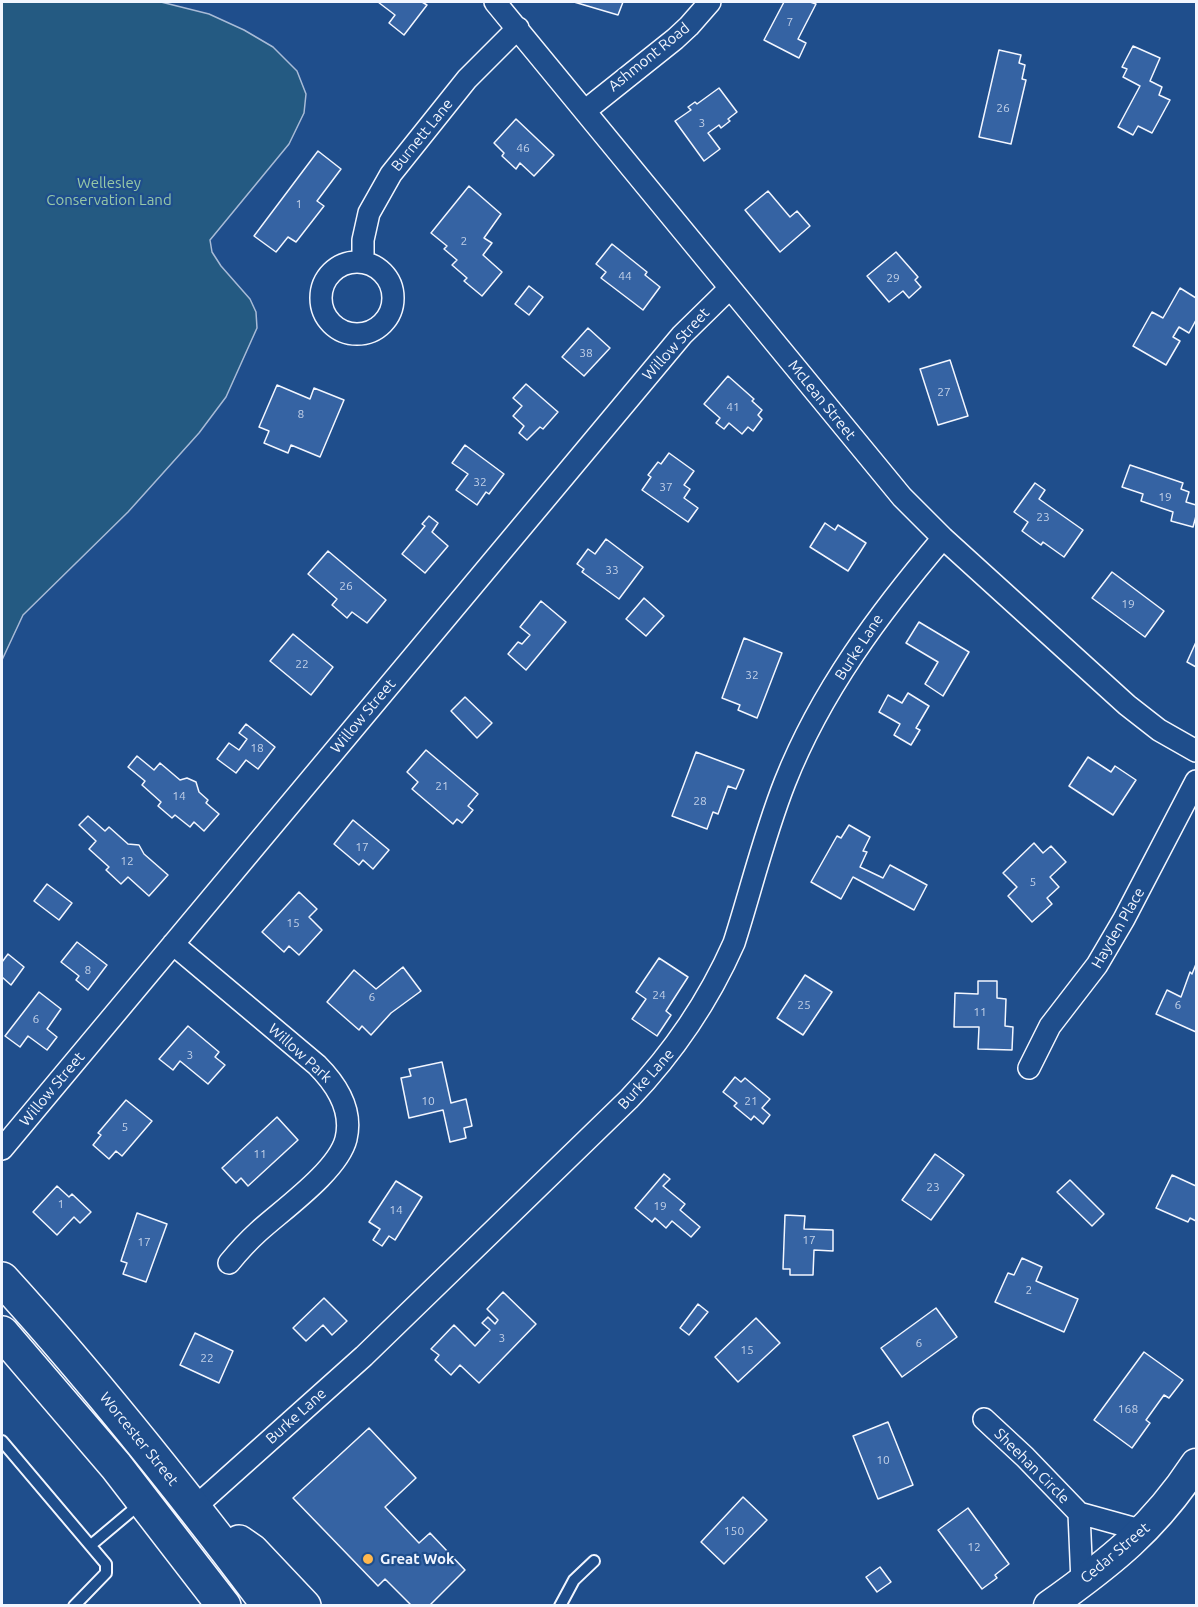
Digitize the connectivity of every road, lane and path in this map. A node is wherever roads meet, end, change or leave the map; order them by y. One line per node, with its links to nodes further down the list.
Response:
1 (495, 2): 3 (street, McLean Street)
2 (710, 2): 4 (street, Ashmont Road)
3 (518, 28): 4 (street, McLean Street); 5 (street, Burnett Lane)
4 (586, 110): 6 (street, McLean Street)
5 (363, 262)
6 (730, 288): 7 (street, McLean Street); 10 (street, Willow Street)
7 (943, 538): 8 (street, McLean Street); 20 (street, Burke Lane)
8 (1197, 751)
9 (1197, 781): 11 (street, Hayden Place)
10 (173, 944): 12 (street, Willow Street); 13 (street, Willow Park)
11 (1029, 1068)
12 (2, 1149)
13 (229, 1263)
14 (2, 1279): 20 (highway, Worcester Street)
15 (2, 1333): 19 (highway)
16 (984, 1419): 21 (street, Sheehan Circle)
17 (2, 1441): 23 (lane)
18 (1197, 1464): 22 (main road, Cedar Street)
19 (144, 1501): 23 (lane); 27 (highway)
20 (194, 1508): 28 (highway, Worcester Street); 29 (highway)
21 (1079, 1513): 22 (street, Sheehan Circle); 25 (street, Sheehan Circle)
22 (1144, 1531): 25 (main road, Cedar Street)
23 (91, 1545): 26 (lane)
24 (594, 1562): 30 (lane)
25 (1082, 1582): 31 (main road, Cedar Street)
26 (74, 1605)
27 (224, 1605)
28 (268, 1605)
29 (304, 1605)
30 (560, 1605)
31 (1049, 1605)

